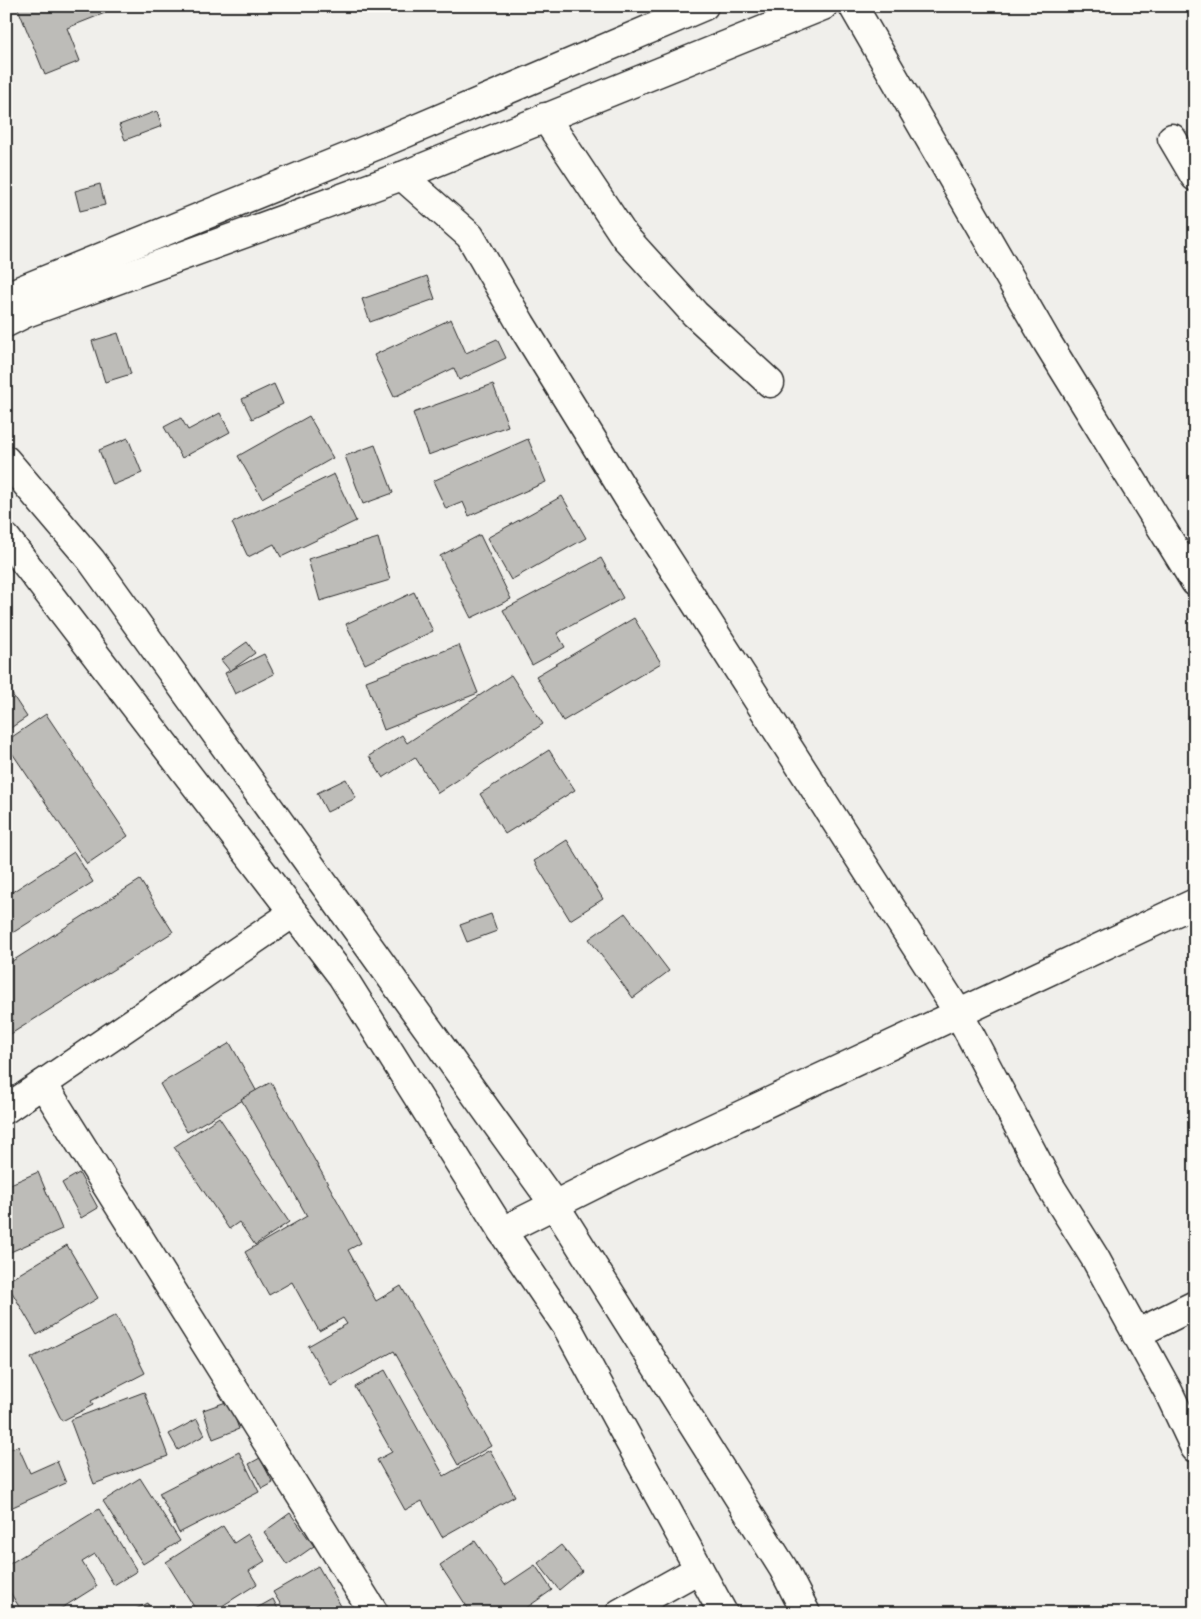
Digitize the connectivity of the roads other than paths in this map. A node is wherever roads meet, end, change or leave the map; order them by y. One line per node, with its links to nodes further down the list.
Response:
1 (704, 6): 8 (main road)
2 (823, 6): 4 (main road)
3 (853, 6): 13 (main road)
4 (545, 117): 6 (main road); 10 (main road)
5 (1172, 138): 7 (main road)
6 (402, 176): 8 (main road); 16 (main road)
7 (1195, 177)
8 (13, 303): 9 (main road)
9 (6, 336)
10 (770, 383)
11 (6, 460): 19 (main road)
12 (6, 538): 15 (main road)
13 (1195, 582)
14 (1195, 903): 16 (main road)
15 (292, 914): 17 (main road); 20 (main road)
16 (958, 1012): 19 (main road); 22 (main road)
17 (43, 1084): 18 (main road); 25 (main road)
18 (6, 1109)
19 (554, 1204): 20 (main road); 28 (main road)
20 (502, 1231): 24 (main road)
21 (1195, 1304): 22 (main road)
22 (1136, 1334): 23 (main road)
23 (1195, 1448)
24 (699, 1569): 26 (main road); 27 (main road)
25 (374, 1613)
26 (620, 1613)
27 (723, 1613)
28 (806, 1613)

